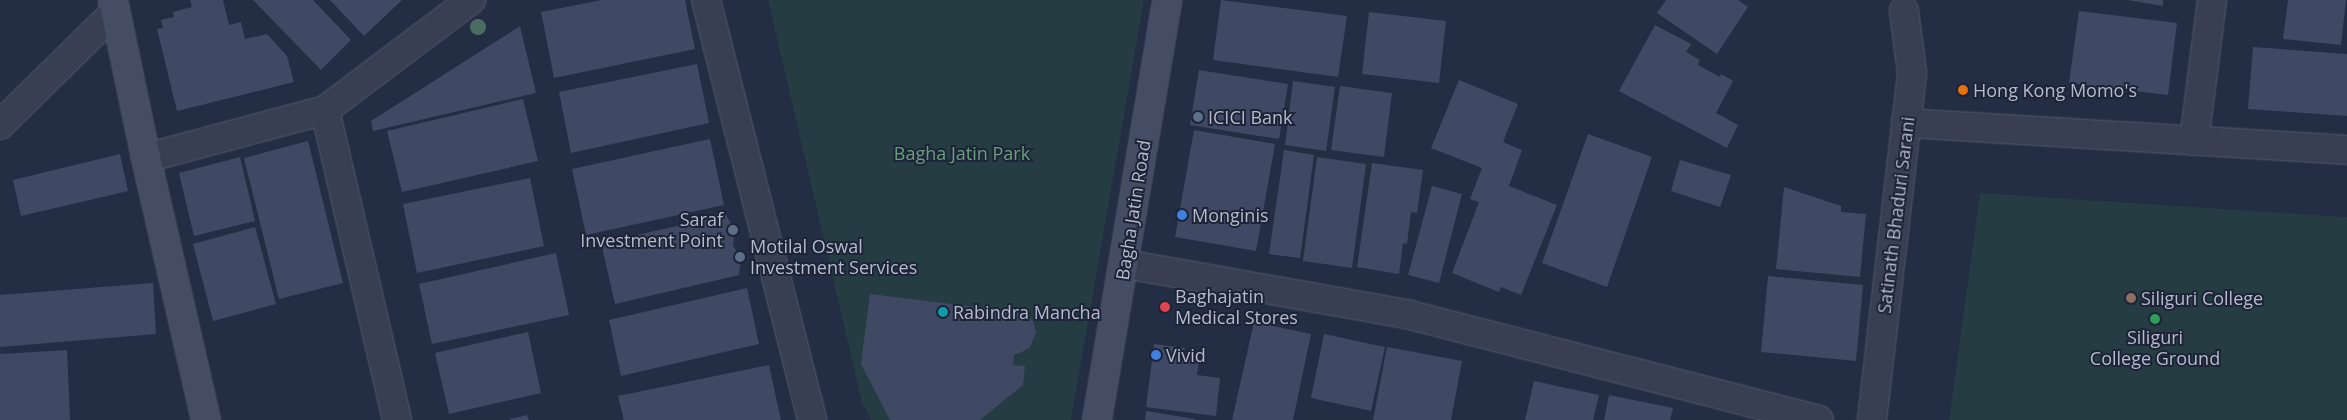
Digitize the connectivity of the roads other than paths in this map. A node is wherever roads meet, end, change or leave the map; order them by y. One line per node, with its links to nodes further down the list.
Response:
1 (471, 0): 7 (street)
2 (706, 0): 16 (street)
3 (1167, 0): 13 (street, Bagha Jatin Road)
4 (2212, 0): 10 (street)
5 (1903, 4): 8 (street, Satinath Bhaduri Sarani)
6 (114, 6): 9 (street); 12 (street)
7 (325, 110): 12 (street); 15 (street)
8 (1906, 123): 10 (street); 19 (street, Satinath Bhaduri Sarani)
9 (0, 125)
10 (2194, 141): 11 (street)
11 (2347, 150)
12 (146, 158): 14 (street)
13 (1125, 264): 17 (street, Bagha Jatin Road); 18 (street)
14 (206, 420)
15 (397, 420)
16 (812, 420)
17 (1097, 420)
18 (1819, 420)
19 (1872, 420)

